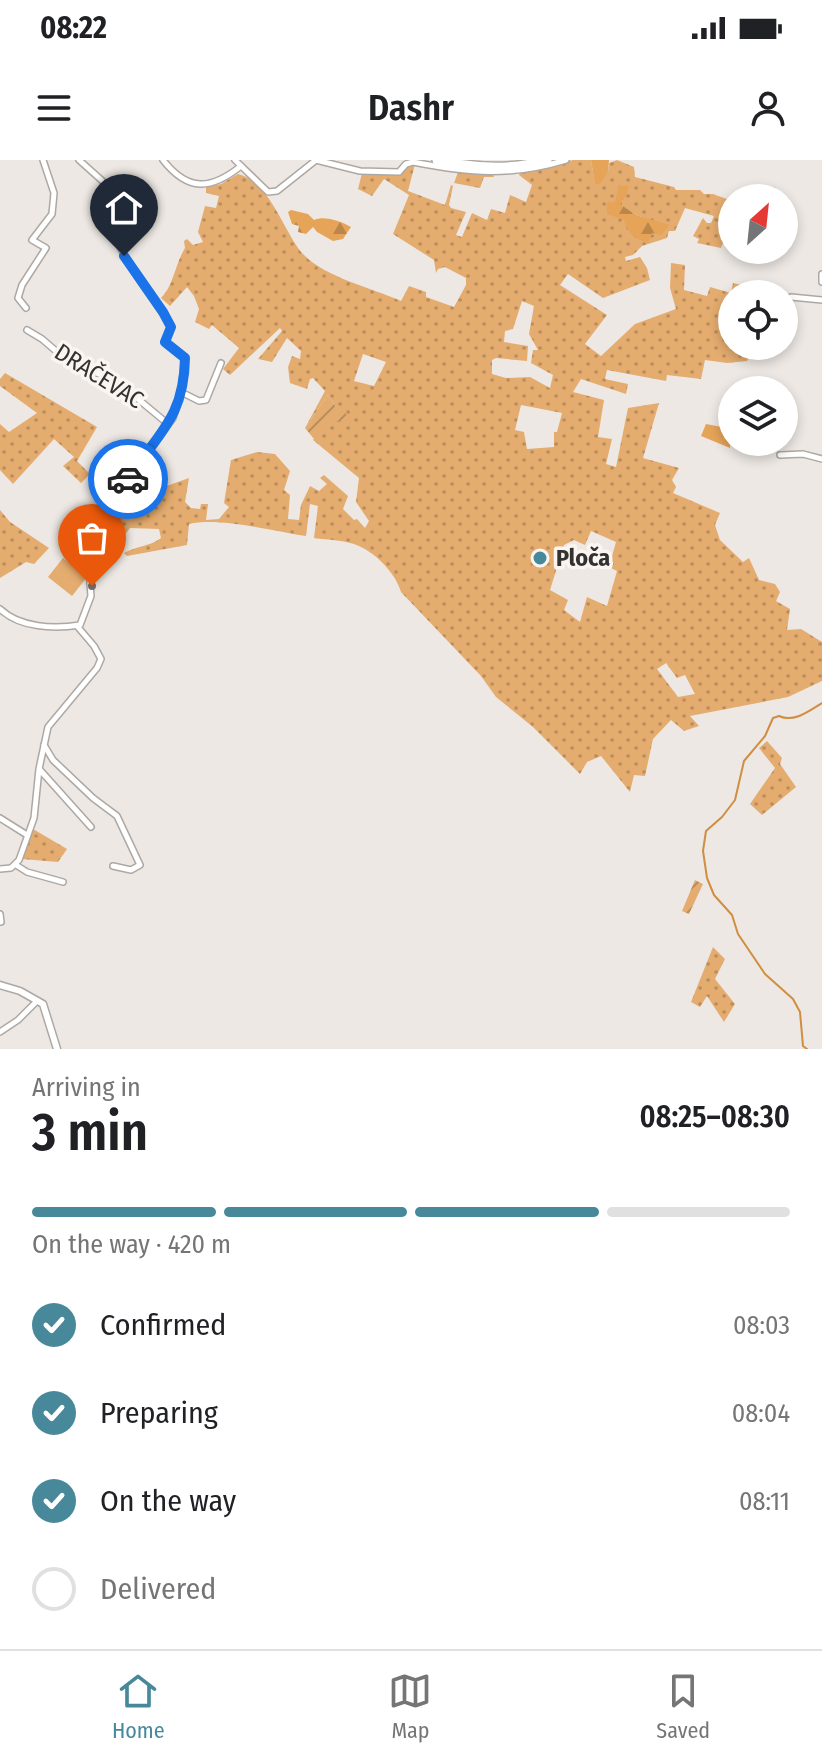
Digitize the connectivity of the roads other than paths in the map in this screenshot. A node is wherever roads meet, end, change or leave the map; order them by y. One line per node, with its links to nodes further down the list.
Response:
1 (43, 160): 15 (street)
2 (79, 160): 18 (street, DRAČEVAC)
3 (163, 160): 10 (street)
4 (235, 160): 10 (street)
5 (316, 160): 9 (street); 10 (street)
6 (437, 160): 7 (highway)
7 (547, 160)
8 (566, 160): 9 (street)
9 (413, 162)
10 (241, 166)
11 (822, 274): 12 (street)
12 (822, 282)
13 (798, 298): 14 (street)
14 (822, 300)
15 (26, 308)
16 (27, 330): 19 (street, DRAČEVAC)
17 (221, 363): 18 (street)
18 (181, 392): 19 (street, DRAČEVAC)
19 (168, 424): 23 (street, DRAČEVAC)
20 (798, 454): 21 (street)
21 (822, 459)
22 (0, 609): 23 (street)
23 (79, 625): 24 (street)
24 (44, 744): 25 (street); 30 (street)
25 (39, 769): 27 (street); 28 (street)
26 (0, 818): 28 (street)
27 (91, 827)
28 (27, 835): 29 (street)
29 (16, 865): 31 (street); 32 (street)
30 (113, 866)
31 (0, 869)
32 (63, 882)
33 (0, 914): 34 (street)
34 (1, 922)
35 (0, 985): 36 (street)
36 (37, 1001): 37 (street); 38 (street)
37 (0, 1032)
38 (57, 1049)

